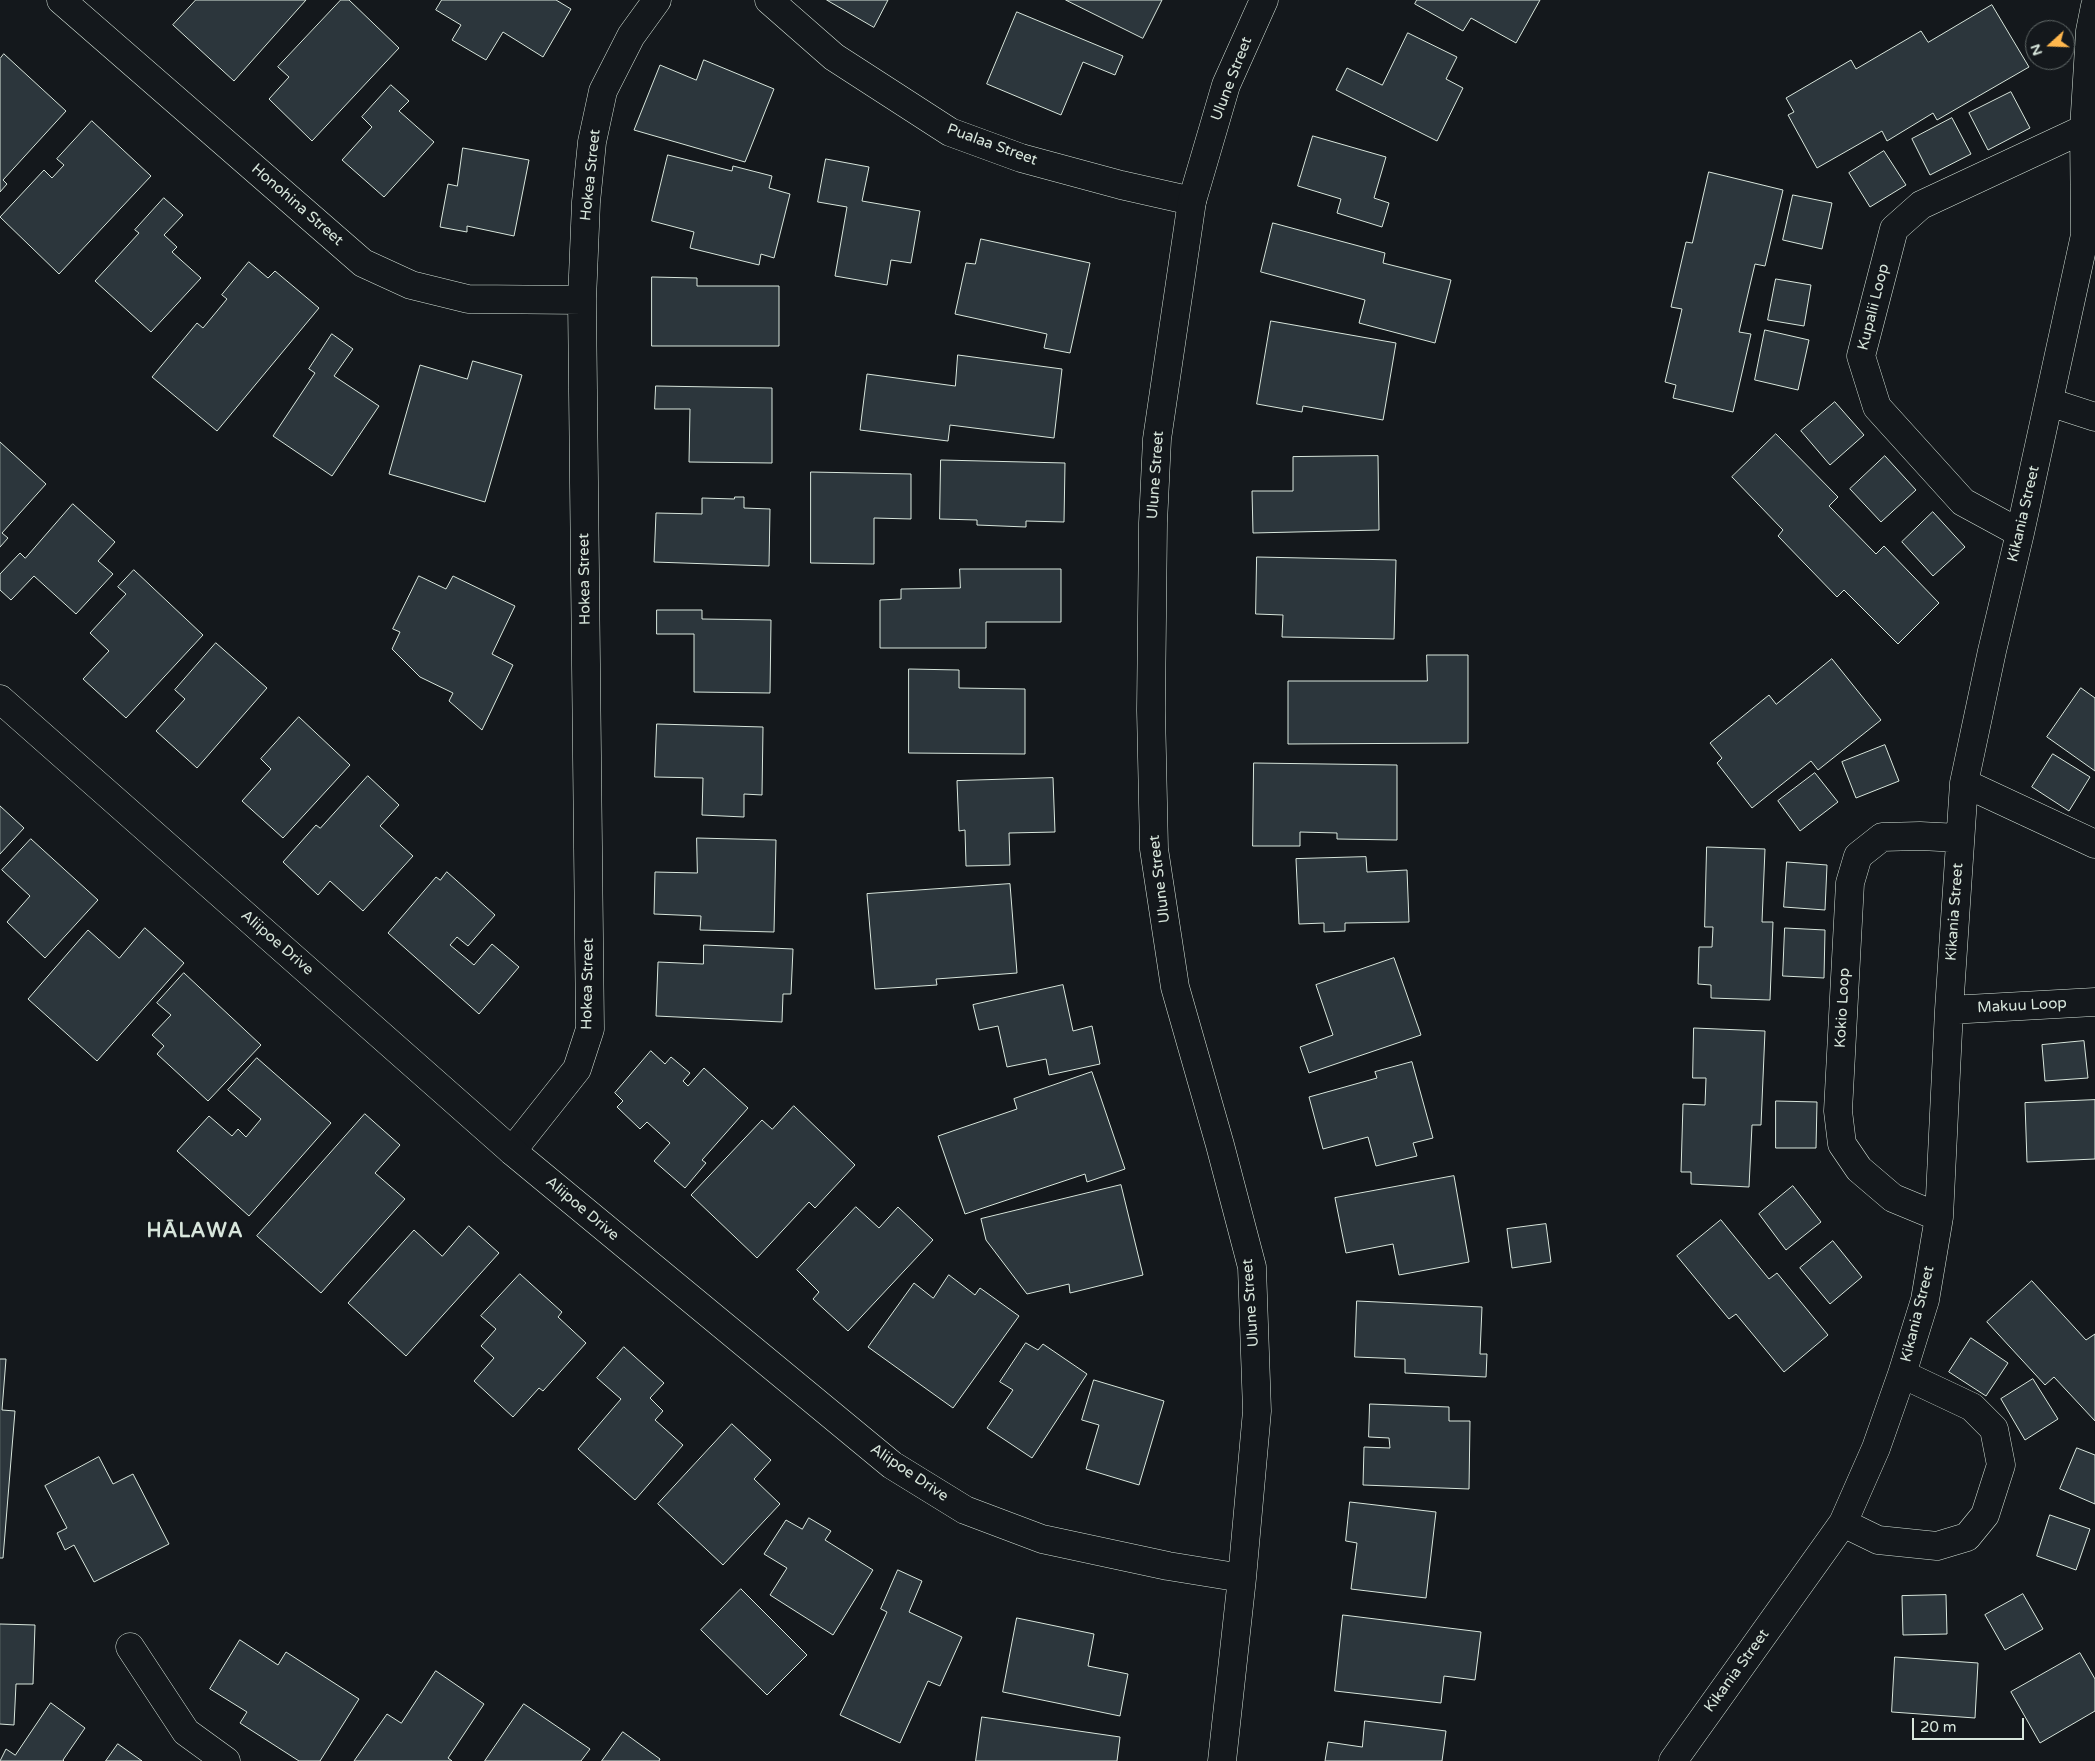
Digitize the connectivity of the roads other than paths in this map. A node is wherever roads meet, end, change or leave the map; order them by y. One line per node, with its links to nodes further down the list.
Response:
1 (61, 0): 9 (street, Honohina Street)
2 (657, 0): 9 (street, Hokea Street)
3 (769, 0): 7 (street, Pualaa Street)
4 (1264, 0): 7 (street, Ulune Street)
5 (2095, 6): 6 (street, Kikania Street)
6 (2084, 129): 8 (street, Kikania Street); 12 (street, Kupalii Loop)
7 (1192, 201): 23 (street, Ulune Street)
8 (2090, 236): 10 (street, Kikania Street)
9 (582, 300): 19 (street, Hokea Street)
10 (2049, 402): 11 (street); 12 (street, Kikania Street)
11 (2095, 418)
12 (2020, 533): 14 (street, Kikania Street)
13 (0, 699): 19 (street, Aliipoe Drive)
14 (1964, 783): 15 (street, Kikania Street); 16 (street)
15 (1960, 838): 18 (street, Kikania Street); 20 (street, Kokio Loop)
16 (2095, 844)
17 (2095, 1002): 18 (street, Makuu Loop)
18 (1949, 1010): 20 (street, Kikania Street)
19 (512, 1151): 23 (street, Aliipoe Drive)
20 (1940, 1217): 21 (street, Kikania Street)
21 (1902, 1374): 22 (street, Kikania Street); 22 (street)
22 (1843, 1523): 27 (street, Kikania Street)
23 (1242, 1578): 26 (street, Ulune Street)
24 (130, 1647): 25 (street)
25 (226, 1761)
26 (1222, 1761)
27 (1673, 1761)

